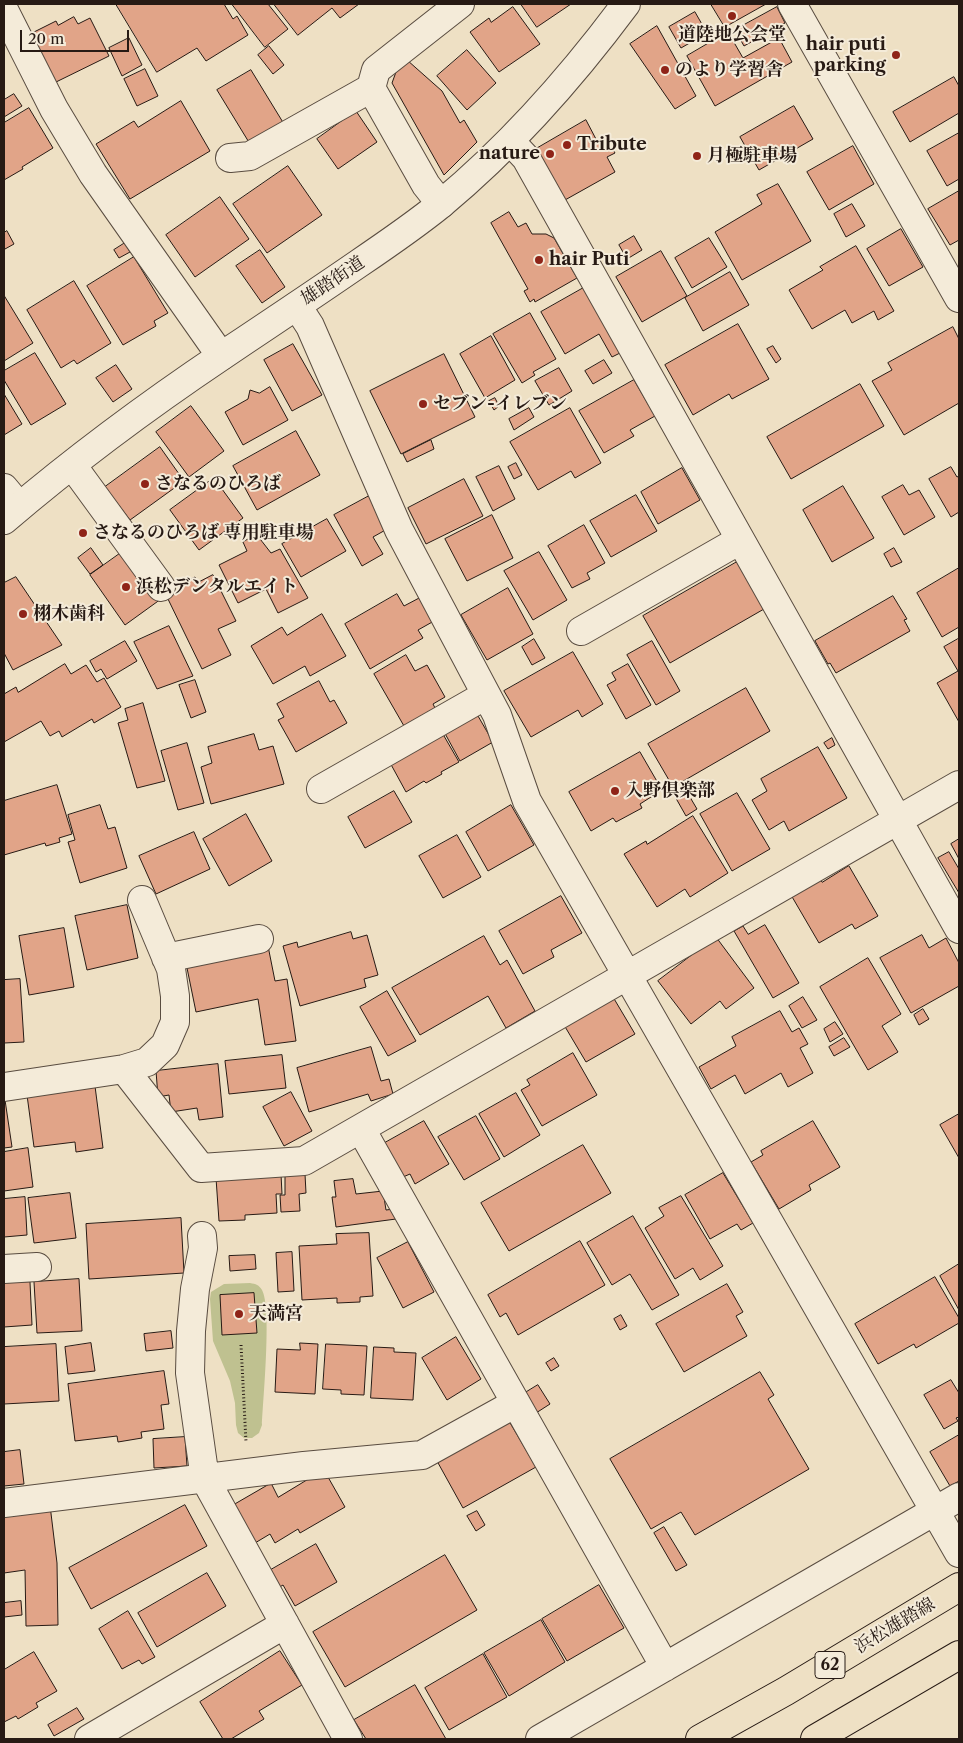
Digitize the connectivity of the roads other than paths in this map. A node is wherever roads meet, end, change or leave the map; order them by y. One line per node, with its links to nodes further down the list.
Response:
1 (460, 4): 5 (street)
2 (626, 4): 6 (street, 雄踏街道)
3 (792, 4): 9 (street)
4 (4, 10): 11 (street)
5 (371, 88): 7 (street); 8 (street)
6 (510, 141): 8 (street, 雄踏街道); 14 (street)
7 (230, 158)
8 (441, 204): 10 (street, 雄踏街道)
9 (959, 298)
10 (297, 306): 11 (street, 雄踏街道); 17 (street)
11 (221, 356): 12 (street, 雄踏街道)
12 (72, 465): 13 (street, 雄踏街道); 15 (street)
13 (9, 505)
14 (740, 540): 16 (street); 20 (street)
15 (161, 587)
16 (581, 630)
17 (486, 695): 19 (street); 25 (street)
18 (959, 785): 20 (street)
19 (321, 789)
20 (898, 820): 22 (street); 25 (street)
21 (142, 900): 24 (street)
22 (959, 929)
23 (259, 939): 24 (street)
24 (166, 958): 26 (street)
25 (628, 976): 28 (street); 36 (street)
26 (124, 1069): 27 (street); 28 (street)
27 (4, 1087)
28 (361, 1129): 32 (street)
29 (202, 1236): 33 (street)
30 (37, 1267): 31 (street)
31 (4, 1269)
32 (516, 1402): 33 (street); 41 (street)
33 (205, 1478): 35 (street); 39 (street)
34 (959, 1497): 36 (street)
35 (4, 1503)
36 (935, 1511): 37 (street); 41 (street)
37 (959, 1553)
38 (959, 1587): 45 (main road, 浜松雄踏線 / 62)
39 (285, 1624): 42 (street); 43 (street)
40 (959, 1655): 46 (main road)
41 (665, 1667): 44 (street)
42 (89, 1739)
43 (348, 1739)
44 (540, 1739)
45 (700, 1739)
46 (814, 1739)

